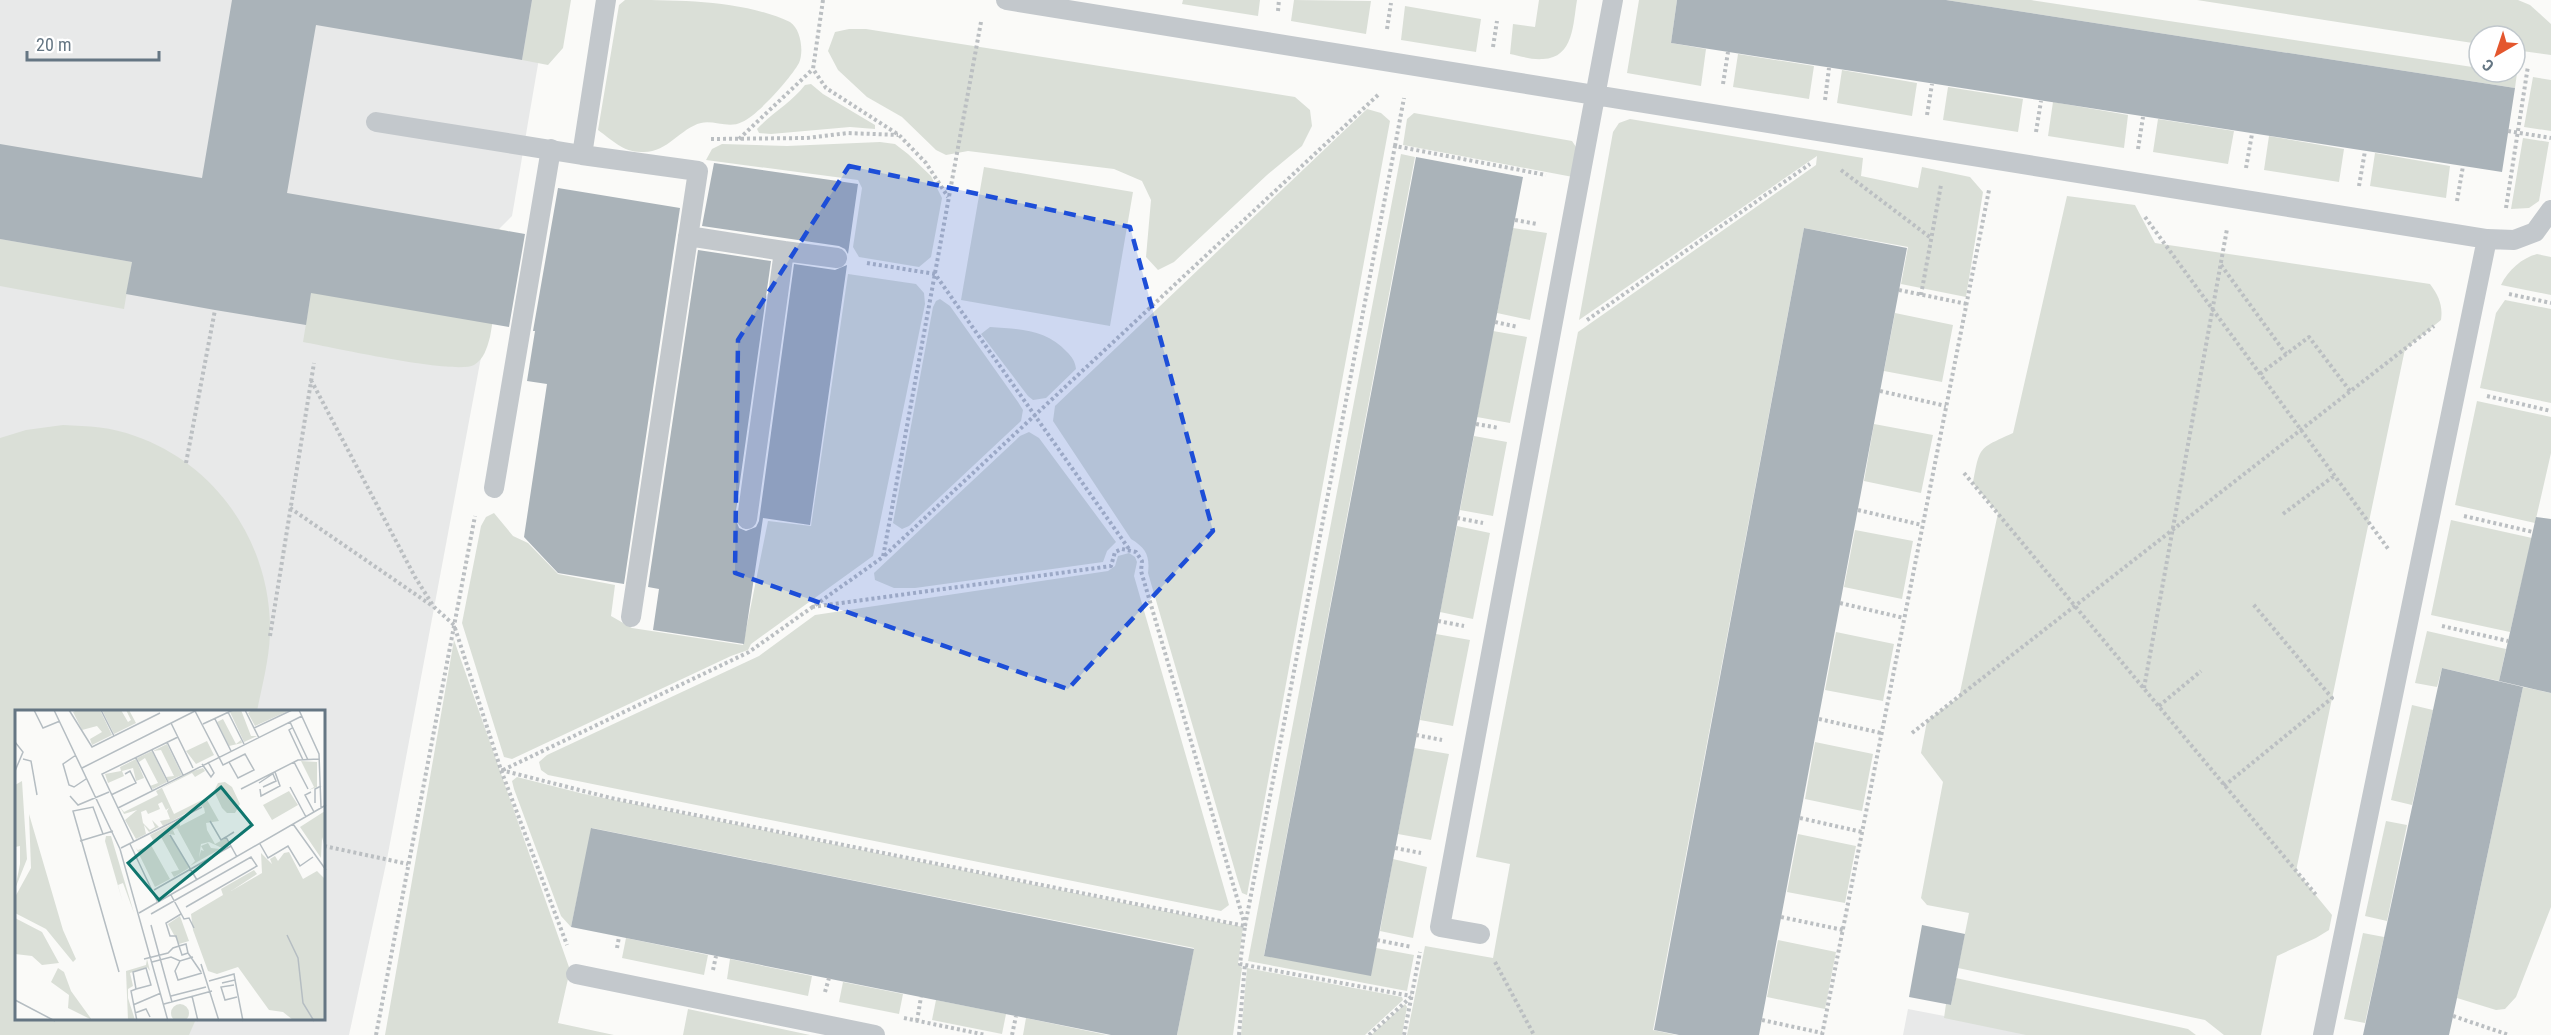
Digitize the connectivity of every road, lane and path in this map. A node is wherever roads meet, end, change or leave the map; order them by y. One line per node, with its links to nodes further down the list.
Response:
1 (606, 0): 31 (lane)
2 (823, 0): 11 (path)
3 (1006, 0): 9 (lane)
4 (1613, 0): 14 (lane)
5 (1391, 3): 7 (path)
6 (983, 12): 40 (path)
7 (1386, 35)
8 (1728, 52): 13 (path)
9 (1410, 65): 14 (lane); 27 (path); 70 (path)
10 (1829, 68): 16 (path)
11 (813, 69): 22 (path); 25 (path)
12 (1932, 84): 19 (path)
13 (1722, 91)
14 (1595, 95): 23 (lane); 38 (lane)
15 (2041, 101): 26 (path)
16 (1824, 107)
17 (2143, 117): 32 (path)
18 (376, 122): 28 (lane)
19 (1926, 123)
20 (2508, 131): 24 (path)
21 (2252, 134): 37 (path)
22 (899, 135): 25 (path); 40 (path)
23 (1850, 136): 30 (lane); 60 (path)
24 (2551, 138)
25 (739, 139): 35 (path)
26 (2035, 140)
27 (1395, 146): 38 (path); 121 (path)
28 (550, 149): 31 (lane); 77 (lane)
29 (2365, 151): 39 (path)
30 (1947, 152): 33 (lane); 48 (path)
31 (582, 155): 35 (lane)
32 (2137, 156)
33 (1995, 160): 41 (lane); 57 (path)
34 (2463, 166): 42 (path)
35 (669, 167): 47 (lane)
36 (1841, 169): 48 (path)
37 (2245, 173)
38 (1579, 181): 60 (lane)
39 (2358, 191)
40 (948, 198): 53 (path)
41 (2232, 198): 49 (lane); 52 (path)
42 (2457, 207)
43 (2551, 210): 49 (lane)
44 (2142, 214): 59 (path)
45 (1515, 220): 46 (path)
46 (1544, 226)
47 (688, 236): 50 (lane); 96 (lane)
48 (1932, 238): 56 (path)
49 (2487, 239): 55 (lane)
50 (784, 251): 51 (lane); 83 (lane)
51 (837, 258): 53 (path)
52 (2220, 265): 59 (path); 61 (path)
53 (934, 274): 70 (path); 89 (path)
54 (1899, 290): 56 (path)
55 (2476, 293): 66 (path); 90 (lane)
56 (1921, 295): 57 (path)
57 (1967, 304): 68 (path)
58 (215, 310): 74 (path)
59 (2212, 310): 63 (path); 86 (path)
60 (1548, 348): 124 (lane)
61 (2286, 354): 63 (path); 66 (path)
62 (314, 363): 64 (path)
63 (2260, 374): 73 (path)
64 (311, 380): 78 (path); 94 (path)
65 (1881, 391): 68 (path)
66 (2350, 391): 73 (path)
67 (2484, 395): 69 (path)
68 (1946, 406): 85 (path)
69 (2551, 411)
70 (1034, 414): 88 (path); 89 (path)
71 (1476, 424): 72 (path)
72 (1506, 430)
73 (2301, 430): 76 (path); 86 (path)
74 (186, 463)
75 (1964, 473): 93 (path)
76 (2334, 476): 80 (path); 90 (path)
77 (494, 488): 100 (path)
78 (290, 508): 94 (path); 102 (path)
79 (1858, 510): 85 (path)
80 (2283, 514)
81 (2458, 515): 87 (path)
82 (1458, 518): 84 (path)
83 (747, 519)
84 (1488, 524)
85 (1922, 525): 97 (path)
86 (2172, 530): 93 (path); 105 (path)
87 (2533, 532)
88 (1129, 549): 95 (path); 121 (path)
89 (883, 557): 95 (path)
90 (2416, 586): 122 (lane)
91 (1840, 603): 97 (path)
92 (2253, 604): 113 (path)
93 (2075, 606): 105 (path); 109 (path)
94 (434, 607): 100 (path)
95 (812, 607): 112 (path)
96 (631, 617)
97 (1904, 618): 108 (path)
98 (1438, 621): 101 (path)
99 (2435, 624): 103 (path)
100 (454, 625): 112 (path); 119 (path)
101 (1469, 627)
102 (270, 636)
103 (2508, 640)
104 (2201, 671): 106 (path)
105 (2144, 689): 106 (path)
106 (2158, 706): 113 (path)
107 (1820, 719): 108 (path)
108 (1881, 733): 115 (path)
109 (1912, 733)
110 (1416, 735): 111 (path)
111 (1448, 741)
112 (501, 770): 121 (path); 128 (path)
113 (2224, 786): 122 (path)
114 (1800, 818): 115 (path)
115 (1862, 832): 123 (path)
116 (326, 846): 119 (path)
117 (1395, 848): 118 (path)
118 (1427, 854)
119 (408, 864): 136 (path)
120 (1781, 917): 123 (path)
121 (1245, 926): 127 (path)
122 (2345, 929): 143 (lane)
123 (1843, 930): 135 (path)
124 (1480, 934): 142 (path)
125 (1377, 940): 126 (path)
126 (1420, 948)
127 (1245, 964): 129 (path); 139 (path)
128 (576, 974): 137 (lane)
129 (1411, 996): 140 (path); 141 (path)
130 (921, 997): 134 (path)
131 (1016, 1016): 138 (path)
132 (2453, 1016): 144 (path)
133 (1762, 1020): 135 (path)
134 (916, 1021)
135 (1822, 1034)
136 (376, 1035)
137 (875, 1035)
138 (1012, 1035)
139 (1239, 1035)
140 (1369, 1035)
141 (1404, 1035)
142 (1534, 1035)
143 (2323, 1035)
144 (2509, 1035)

